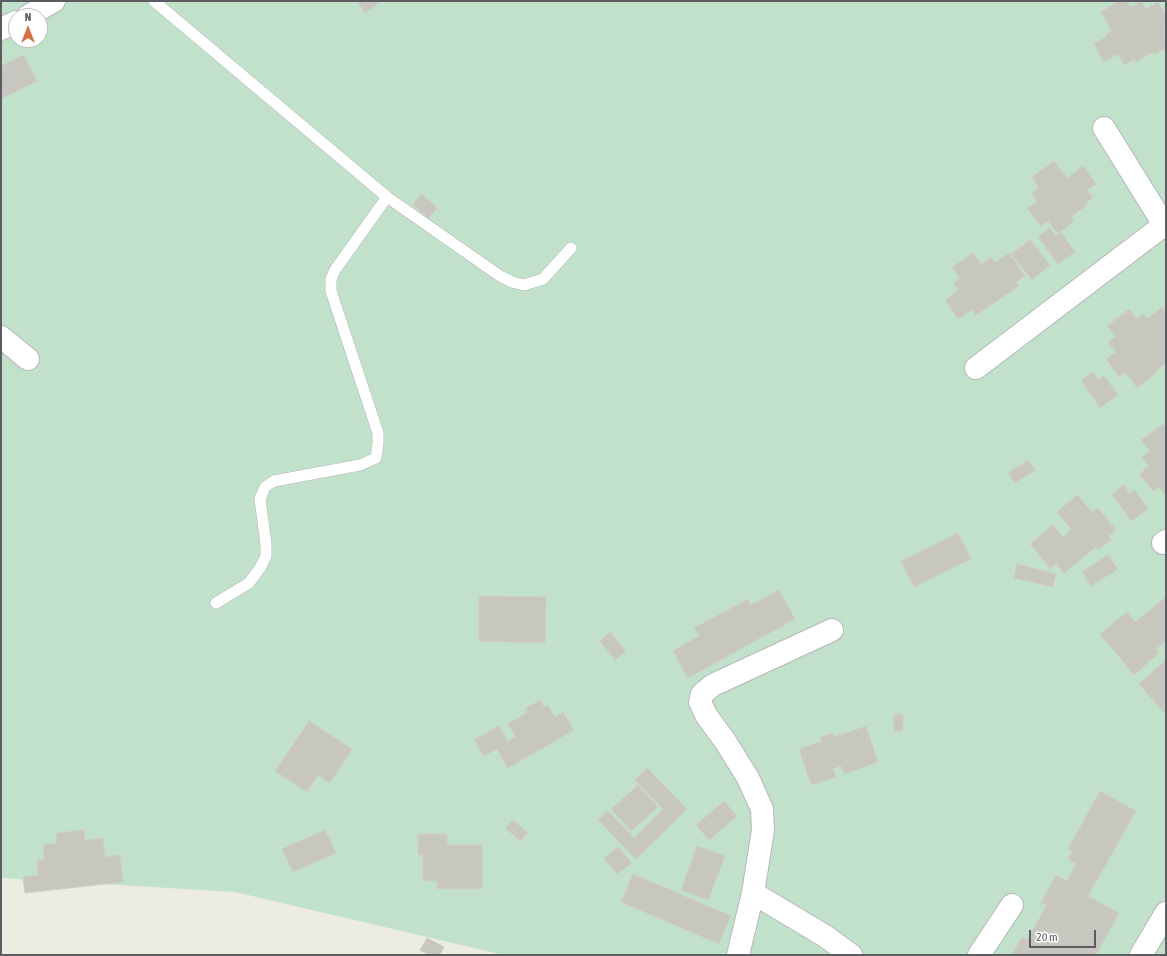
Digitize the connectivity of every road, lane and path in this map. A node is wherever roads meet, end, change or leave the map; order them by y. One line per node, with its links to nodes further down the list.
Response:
1 (54, 1): 3 (street)
2 (154, 1): 5 (lane)
3 (42, 8)
4 (1104, 128): 6 (street)
5 (387, 197): 7 (lane); 11 (lane)
6 (1165, 226): 10 (street)
7 (571, 248)
8 (1, 337): 9 (street)
9 (28, 359)
10 (976, 368)
11 (216, 603)
12 (832, 630): 13 (street)
13 (752, 893): 16 (street); 17 (street)
14 (1012, 905): 18 (street)
15 (1166, 913): 19 (street)
16 (738, 955)
17 (851, 955)
18 (979, 955)
19 (1141, 955)

